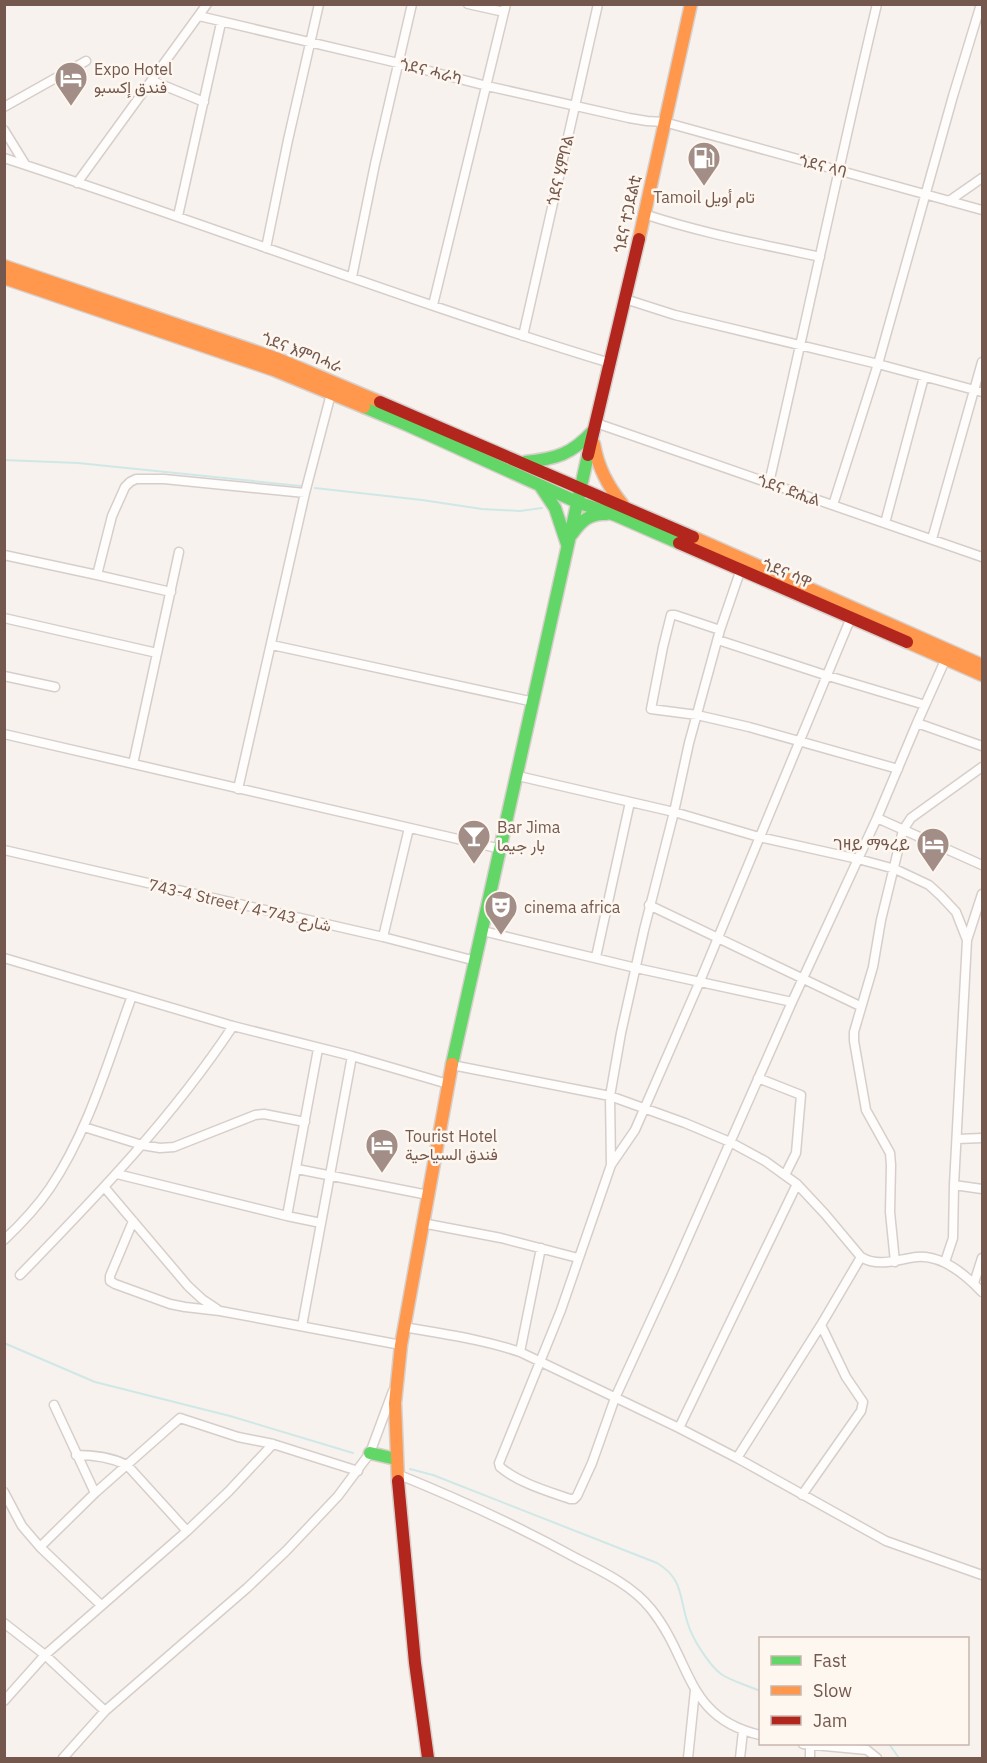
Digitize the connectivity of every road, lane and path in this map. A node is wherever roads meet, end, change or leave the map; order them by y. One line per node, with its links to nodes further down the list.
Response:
1 (207, 4): 10 (street)
2 (319, 4): 12 (street)
3 (412, 4): 14 (street)
4 (468, 4): 9 (street)
5 (598, 4): 18 (street, ጎደና ሂምቦል)
6 (690, 4): 20 (main road, ጎደና ተጋደልቲ)
7 (877, 4): 24 (street)
8 (981, 4): 27 (street)
9 (505, 8): 16 (street)
10 (199, 16): 11 (street, ጎደና ሓራካ); 15 (street)
11 (221, 22): 12 (street, ጎደና ሓራካ); 17 (street)
12 (310, 42): 14 (street, ጎደና ሓራካ); 32 (street)
13 (86, 61): 19 (street)
14 (399, 63): 16 (street, ጎደና ሓራካ); 35 (street)
15 (153, 81): 17 (street); 26 (street)
16 (487, 86): 18 (street, ጎደና ሓራካ); 38 (street)
17 (204, 102): 31 (street)
18 (575, 106): 20 (street, ጎደና ሓራካ); 39 (street, ጎደና ሂምቦል)
19 (4, 107)
20 (664, 122): 24 (street, ጎደና ላባ); 30 (main road, ጎደና ተጋደልቲ)
21 (4, 130): 23 (street)
22 (4, 158): 23 (street)
23 (25, 165): 26 (street)
24 (838, 170): 27 (street, ጎደና ላባ); 33 (street)
25 (982, 178): 28 (street)
26 (77, 183): 31 (street)
27 (926, 195): 28 (street, ጎደና ላባ); 43 (street)
28 (949, 201): 29 (street, ጎደና ላባ)
29 (982, 210)
30 (644, 214): 33 (street); 37 (main road, ጎደና ተጋደልቲ)
31 (178, 216): 32 (street)
32 (266, 248): 35 (street)
33 (820, 257): 40 (street)
34 (4, 266): 45 (main road, ጎደና እምባሓራ)
35 (352, 277): 38 (street)
36 (4, 278): 45 (main road, ጎደና እምባሓራ)
37 (625, 299): 40 (street); 42 (main road, ጎደና ተጋደልቲ)
38 (434, 305): 39 (street)
39 (523, 336): 42 (street)
40 (801, 345): 43 (street); 49 (street)
41 (982, 362): 46 (street)
42 (610, 363): 47 (main road, ጎደና ተጋደልቲ)
43 (878, 364): 44 (street); 54 (street)
44 (924, 377): 46 (street); 57 (street)
45 (333, 388): 48 (main road, ጎደና እምባሓራ); 50 (main road, ጎደና እምባሓራ); 52 (street)
46 (979, 391): 58 (street)
47 (594, 430): 48 (main road); 49 (street, ጎደና ድሒል); 51 (main road, ጎደና ተጋደልቲ); 55 (main road)
48 (520, 463): 51 (main road, ጎደና እምባሓራ)
49 (769, 483): 54 (street, ጎደና ድሒል)
50 (538, 484): 53 (main road, ጎደና እምባሓራ); 59 (main road)
51 (580, 488): 53 (main road, ጎደና ተጋደልቲ); 55 (main road, ጎደና ሳዋ)
52 (305, 493): 64 (street); 69 (street)
53 (577, 502): 56 (main road, ጎደና ሳዋ); 59 (main road, ጎደና ተጋደልቲ)
54 (833, 505): 57 (street, ጎደና ድሒል)
55 (626, 508): 63 (main road, ጎደና ሳዋ)
56 (615, 515): 59 (main road); 63 (main road, ጎደና ሳዋ)
57 (885, 523): 58 (street, ጎደና ድሒል)
58 (932, 539): 62 (street, ጎደና ድሒል)
59 (568, 543): 77 (main road, ጎደና ተጋደልቲ)
60 (179, 552): 65 (street)
61 (4, 555): 64 (street)
62 (982, 557)
63 (742, 565): 66 (main road, ጎደና ሳዋ); 68 (street)
64 (96, 574): 65 (street)
65 (171, 592): 70 (street)
66 (852, 614): 71 (main road, ጎደና ሳዋ); 73 (street)
67 (4, 618): 70 (street)
68 (719, 635): 73 (street); 79 (street); 79 (street)
69 (272, 645): 77 (street); 88 (street)
70 (157, 653): 84 (street)
71 (948, 655): 72 (main road, ጎደና ሳዋ); 74 (main road, ጎደና ሳዋ); 78 (street)
72 (982, 665)
73 (825, 675): 78 (street); 82 (street)
74 (982, 675)
75 (4, 676): 76 (street)
76 (55, 687)
77 (534, 702): 87 (main road, ጎደና ተጋደልቲ)
78 (925, 705): 80 (street)
79 (697, 715): 82 (street); 90 (street)
80 (917, 723): 83 (street); 86 (street)
81 (4, 734): 84 (street)
82 (799, 740): 86 (street); 94 (street)
83 (982, 746)
84 (133, 764): 88 (street)
85 (982, 767): 93 (street)
86 (898, 769): 91 (street)
87 (518, 776): 89 (street); 95 (main road, ጎደና ተጋደልቲ)
88 (238, 789): 92 (street)
89 (630, 802): 90 (street); 106 (street)
90 (674, 812): 94 (street); 101 (street)
91 (877, 818): 93 (street); 97 (street)
92 (409, 828): 95 (street); 103 (street)
93 (903, 830): 98 (street); 99 (street)
94 (759, 837): 97 (street); 104 (street)
95 (501, 849): 102 (main road, ጎደና ተጋደልቲ)
96 (4, 850): 103 (street, 743-4 Street / شارع 743-4)
97 (858, 858): 99 (street); 110 (street)
98 (982, 865)
99 (895, 869): 105 (street); 114 (street)
100 (982, 894): 105 (street)
101 (650, 905): 104 (street); 109 (street)
102 (483, 931): 106 (street); 108 (main road, ጎደና ተጋደልቲ)
103 (383, 937): 108 (street, 743-4 Street / شارع 743-4)
104 (717, 938): 110 (street); 111 (street)
105 (967, 940): 126 (street)
106 (596, 957): 109 (street)
107 (4, 958): 112 (street)
108 (476, 960): 118 (main road, ጎደና ተጋደልቲ)
109 (636, 968): 111 (street); 121 (street)
110 (802, 979): 113 (street); 114 (street)
111 (700, 981): 113 (street); 122 (street)
112 (132, 996): 115 (street); 124 (street)
113 (792, 1002): 119 (street)
114 (860, 1006): 148 (street)
115 (233, 1026): 116 (street); 128 (street)
116 (318, 1048): 117 (street); 123 (street)
117 (352, 1056): 120 (street); 132 (street)
118 (452, 1065): 120 (main road, ጎደና ተጋደልቲ); 121 (street)
119 (758, 1078): 127 (street); 133 (street)
120 (448, 1084): 138 (main road, ጎደና ተጋደልቲ)
121 (610, 1096): 122 (street); 129 (street)
122 (645, 1108): 127 (street); 129 (street)
123 (305, 1122): 128 (street); 130 (street)
124 (84, 1127): 128 (street); 143 (street)
125 (982, 1138): 126 (street)
126 (957, 1139): 135 (street)
127 (730, 1142): 133 (street); 160 (street)
128 (142, 1144): 131 (street)
129 (611, 1165): 146 (street)
130 (297, 1169): 132 (street); 139 (street)
131 (117, 1174): 136 (street); 139 (street)
132 (330, 1175): 138 (street); 141 (street)
133 (785, 1175): 134 (street)
134 (797, 1184): 145 (street); 162 (street)
135 (954, 1185): 137 (street); 149 (street)
136 (105, 1188): 140 (street); 150 (street)
137 (982, 1189)
138 (428, 1195): 142 (main road, ጎደና ተጋደልቲ)
139 (287, 1216): 141 (street)
140 (133, 1221): 152 (street); 152 (street)
141 (321, 1223): 154 (street)
142 (422, 1223): 144 (street); 155 (main road, ጎደና ተጋደልቲ)
143 (4, 1240)
144 (541, 1248): 146 (street); 157 (street)
145 (861, 1257): 148 (street); 153 (street)
146 (579, 1258): 158 (street)
147 (982, 1258): 151 (street)
148 (895, 1262): 149 (street)
149 (945, 1262): 151 (street)
150 (20, 1275)
151 (980, 1288)
152 (220, 1311): 154 (street)
153 (821, 1325): 166 (street); 173 (street)
154 (302, 1326): 156 (street)
155 (404, 1327): 156 (main road, ጎደና ተጋደልቲ); 157 (street)
156 (401, 1345): 159 (main road, ጎደና ተጋደልቲ)
157 (520, 1352): 158 (street)
158 (540, 1361): 160 (street); 160 (street)
159 (397, 1379): 164 (street); 167 (main road, ጎደና ተጋደልቲ)
160 (615, 1398): 162 (street)
161 (54, 1405): 165 (street)
162 (680, 1428): 166 (street)
163 (273, 1444): 168 (street); 169 (street); 174 (street)
164 (370, 1453): 167 (main road); 169 (street)
165 (76, 1455): 168 (street); 172 (street)
166 (737, 1458): 173 (street)
167 (396, 1459): 170 (main road, ጎደና ተጋደልቲ)
168 (127, 1465): 172 (street); 174 (street)
169 (358, 1471): 182 (street)
170 (398, 1474): 180 (street); 187 (main road, ጎደና ተጋደልቲ)
171 (4, 1492): 175 (street)
172 (95, 1493): 175 (street)
173 (802, 1495): 176 (street)
174 (187, 1531): 177 (street)
175 (40, 1547): 177 (street)
176 (982, 1575)
177 (101, 1605): 179 (street)
178 (6, 1627): 179 (street)
179 (45, 1655): 181 (street); 182 (street)
180 (695, 1690): 183 (street); 188 (street)
181 (4, 1701)
182 (105, 1711): 186 (street)
183 (743, 1731): 184 (street); 189 (street)
184 (759, 1735)
185 (816, 1745): 190 (street)
186 (63, 1758)
187 (428, 1758)
188 (688, 1758)
189 (740, 1758)
190 (877, 1758)

